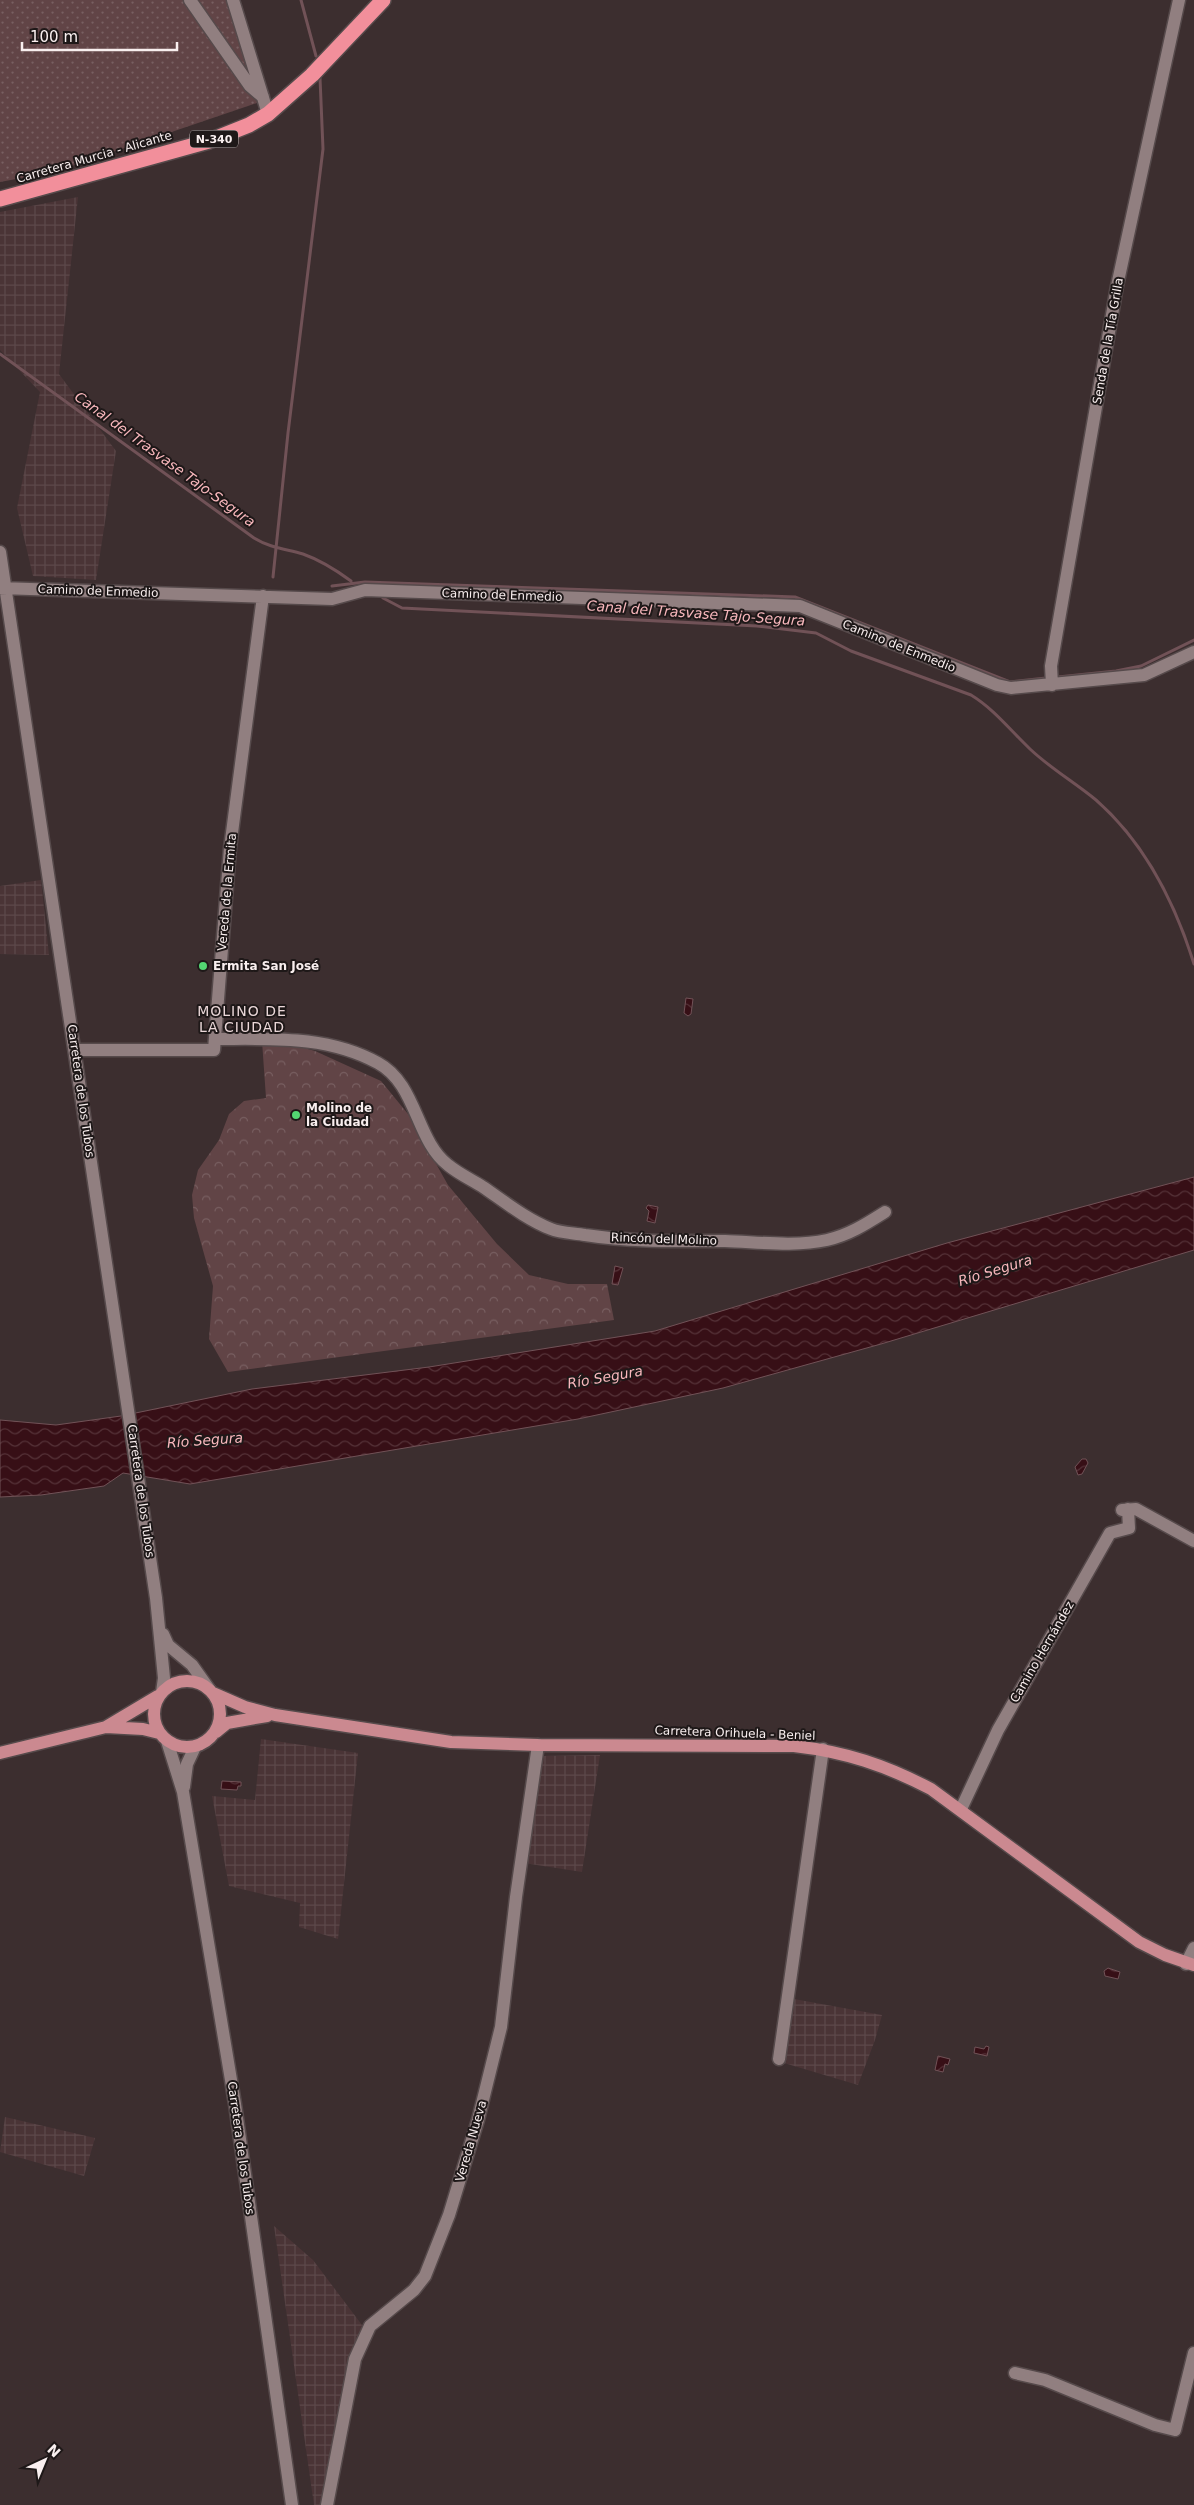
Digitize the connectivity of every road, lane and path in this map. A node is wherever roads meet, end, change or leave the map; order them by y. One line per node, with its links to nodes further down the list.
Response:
1 (190, 0): 5 (street)
2 (233, 0): 5 (street)
3 (383, 0): 6 (highway, Carretera Murcia - Alicante / N-340)
4 (1179, 0): 12 (street, Senda de la Tía Grilla)
5 (263, 97): 6 (street)
6 (268, 114): 7 (highway, Carretera Murcia - Alicante / N-340)
7 (0, 199)
8 (0, 552): 9 (street, Carretera de los Tubos)
9 (2, 588): 10 (street, Camino de Enmedio); 14 (street, Carretera de los Tubos)
10 (263, 596): 12 (street, Camino de Enmedio); 13 (street, Vereda de la Ermita)
11 (1194, 652): 12 (street, Camino de Enmedio)
12 (1052, 685)
13 (215, 1039): 14 (street); 15 (street, Rincón del Molino)
14 (76, 1050): 17 (street, Carretera de los Tubos)
15 (885, 1212)
16 (1194, 1541): 29 (street, Camino Hernández)
17 (161, 1630): 18 (street, Carretera de los Tubos); 19 (street, Carretera de los Tubos)
18 (211, 1691): 19 (main road); 20 (main road, Carretera Orihuela - Beniel); 22 (main road)
19 (160, 1694): 21 (main road); 23 (main road)
20 (275, 1716): 22 (main road, Carretera Orihuela - Beniel); 24 (main road, Carretera Orihuela - Beniel)
21 (106, 1727): 23 (main road); 27 (main road)
22 (214, 1734): 25 (main road)
23 (163, 1737): 25 (main road); 28 (street, Carretera de los Tubos)
24 (538, 1745): 26 (main road, Carretera Orihuela - Beniel); 36 (street, Vereda Nueva)
25 (195, 1746): 28 (street, Carretera de los Tubos)
26 (823, 1749): 29 (main road, Carretera Orihuela - Beniel); 32 (street)
27 (0, 1753)
28 (183, 1792): 35 (street, Carretera de los Tubos)
29 (961, 1809): 31 (main road, Carretera Orihuela - Beniel)
30 (1194, 1948): 31 (street)
31 (1190, 1965)
32 (779, 2059)
33 (1194, 2352): 34 (street)
34 (1016, 2373)
35 (292, 2505)
36 (327, 2505)

